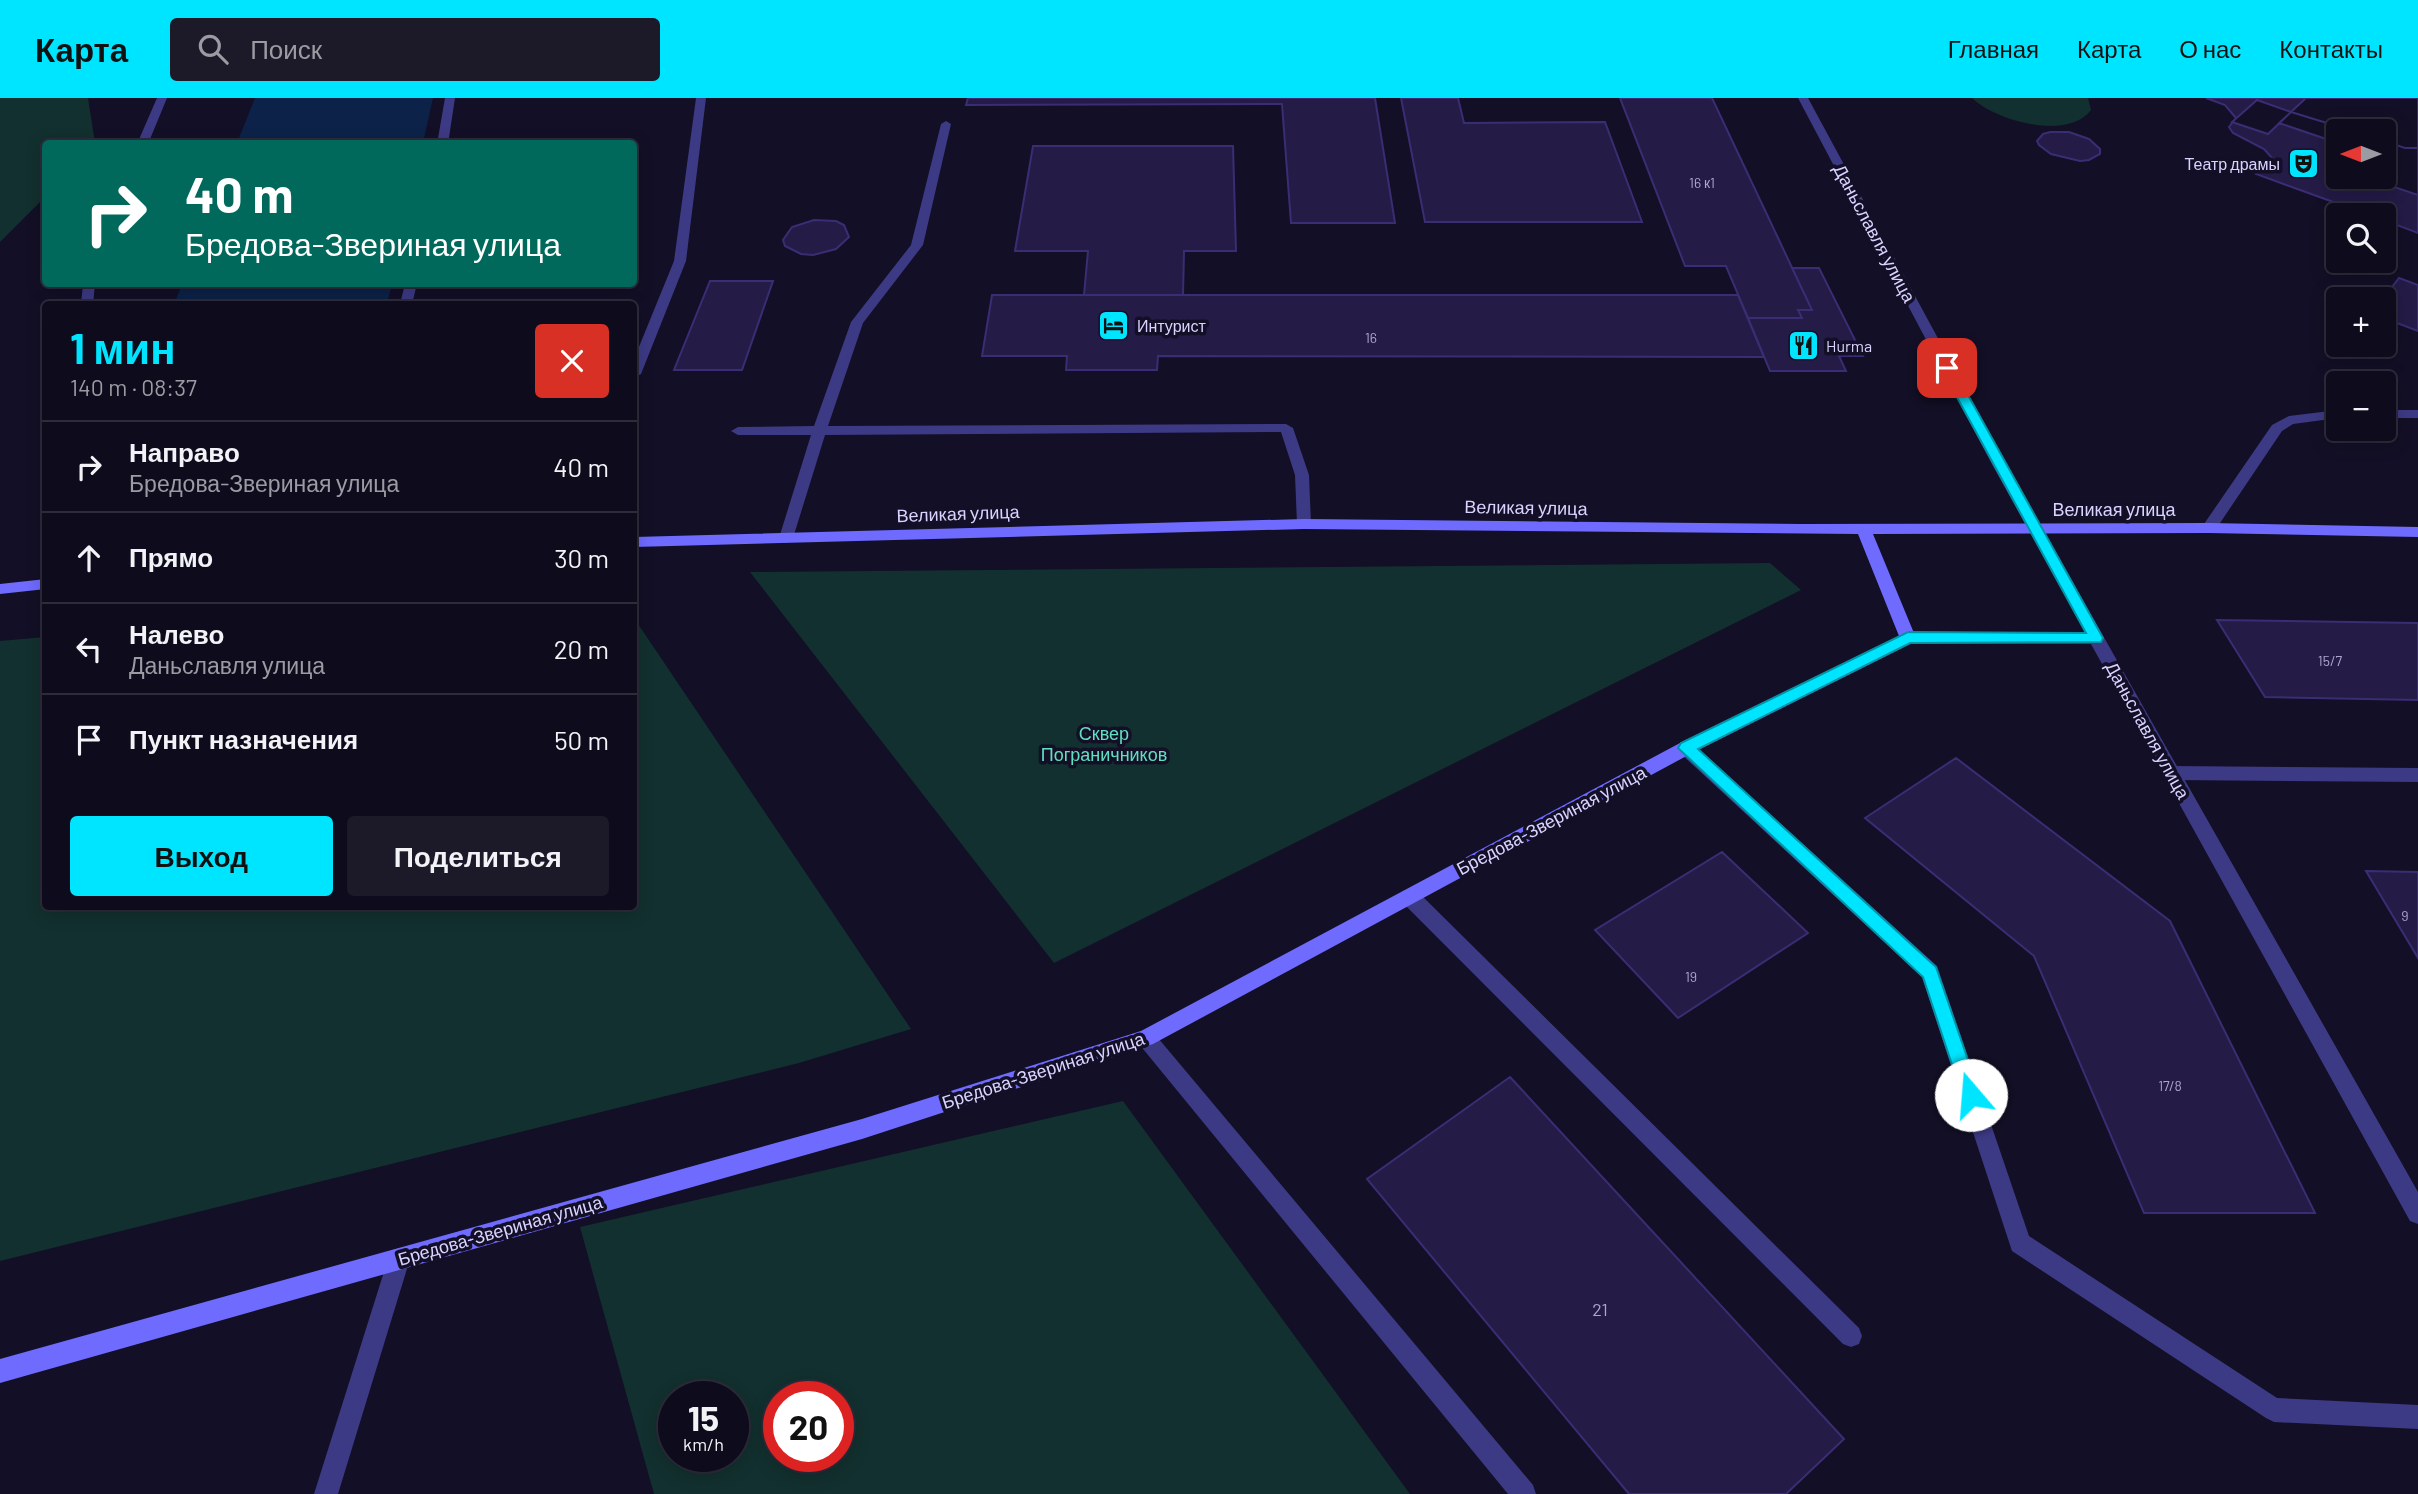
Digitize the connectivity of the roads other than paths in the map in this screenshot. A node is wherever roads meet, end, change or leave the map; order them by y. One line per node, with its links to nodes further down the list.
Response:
1 (162, 98): 6 (street)
2 (450, 98): 7 (street)
3 (701, 98): 8 (street)
4 (1803, 98): 16 (street, Даньславля улица)
5 (946, 124): 13 (street)
6 (144, 140)
7 (443, 140)
8 (637, 367)
9 (2396, 414): 10 (street)
10 (2418, 414)
11 (2326, 415): 17 (street)
12 (738, 431): 13 (street)
13 (819, 431): 14 (street); 19 (street)
14 (1304, 524): 15 (main road, Великая улица); 19 (main road, Великая улица)
15 (1863, 528): 16 (main road, Великая улица); 23 (main road)
16 (2035, 528): 17 (main road, Великая улица); 24 (street, Даньславля улица)
17 (2209, 528): 18 (main road, Великая улица)
18 (2418, 532)
19 (786, 537): 20 (main road, Великая улица)
20 (637, 542)
21 (42, 585): 22 (main road)
22 (0, 590)
23 (1908, 638): 24 (street); 25 (main road, Бредова-Звериная улица)
24 (2096, 638): 26 (street, Даньславля улица)
25 (1686, 748): 28 (main road, Бредова-Звериная улица); 34 (street)
26 (2172, 773): 27 (street); 30 (street, Даньславля улица)
27 (2418, 775)
28 (1410, 897): 29 (main road, Бредова-Звериная улица); 32 (street)
29 (1146, 1038): 31 (main road, Бредова-Звериная улица); 36 (street)
30 (2418, 1213)
31 (399, 1259): 33 (main road, Бредова-Звериная улица); 35 (street)
32 (1852, 1336)
33 (0, 1371)
34 (2418, 1417)
35 (326, 1494)
36 (1524, 1494)

